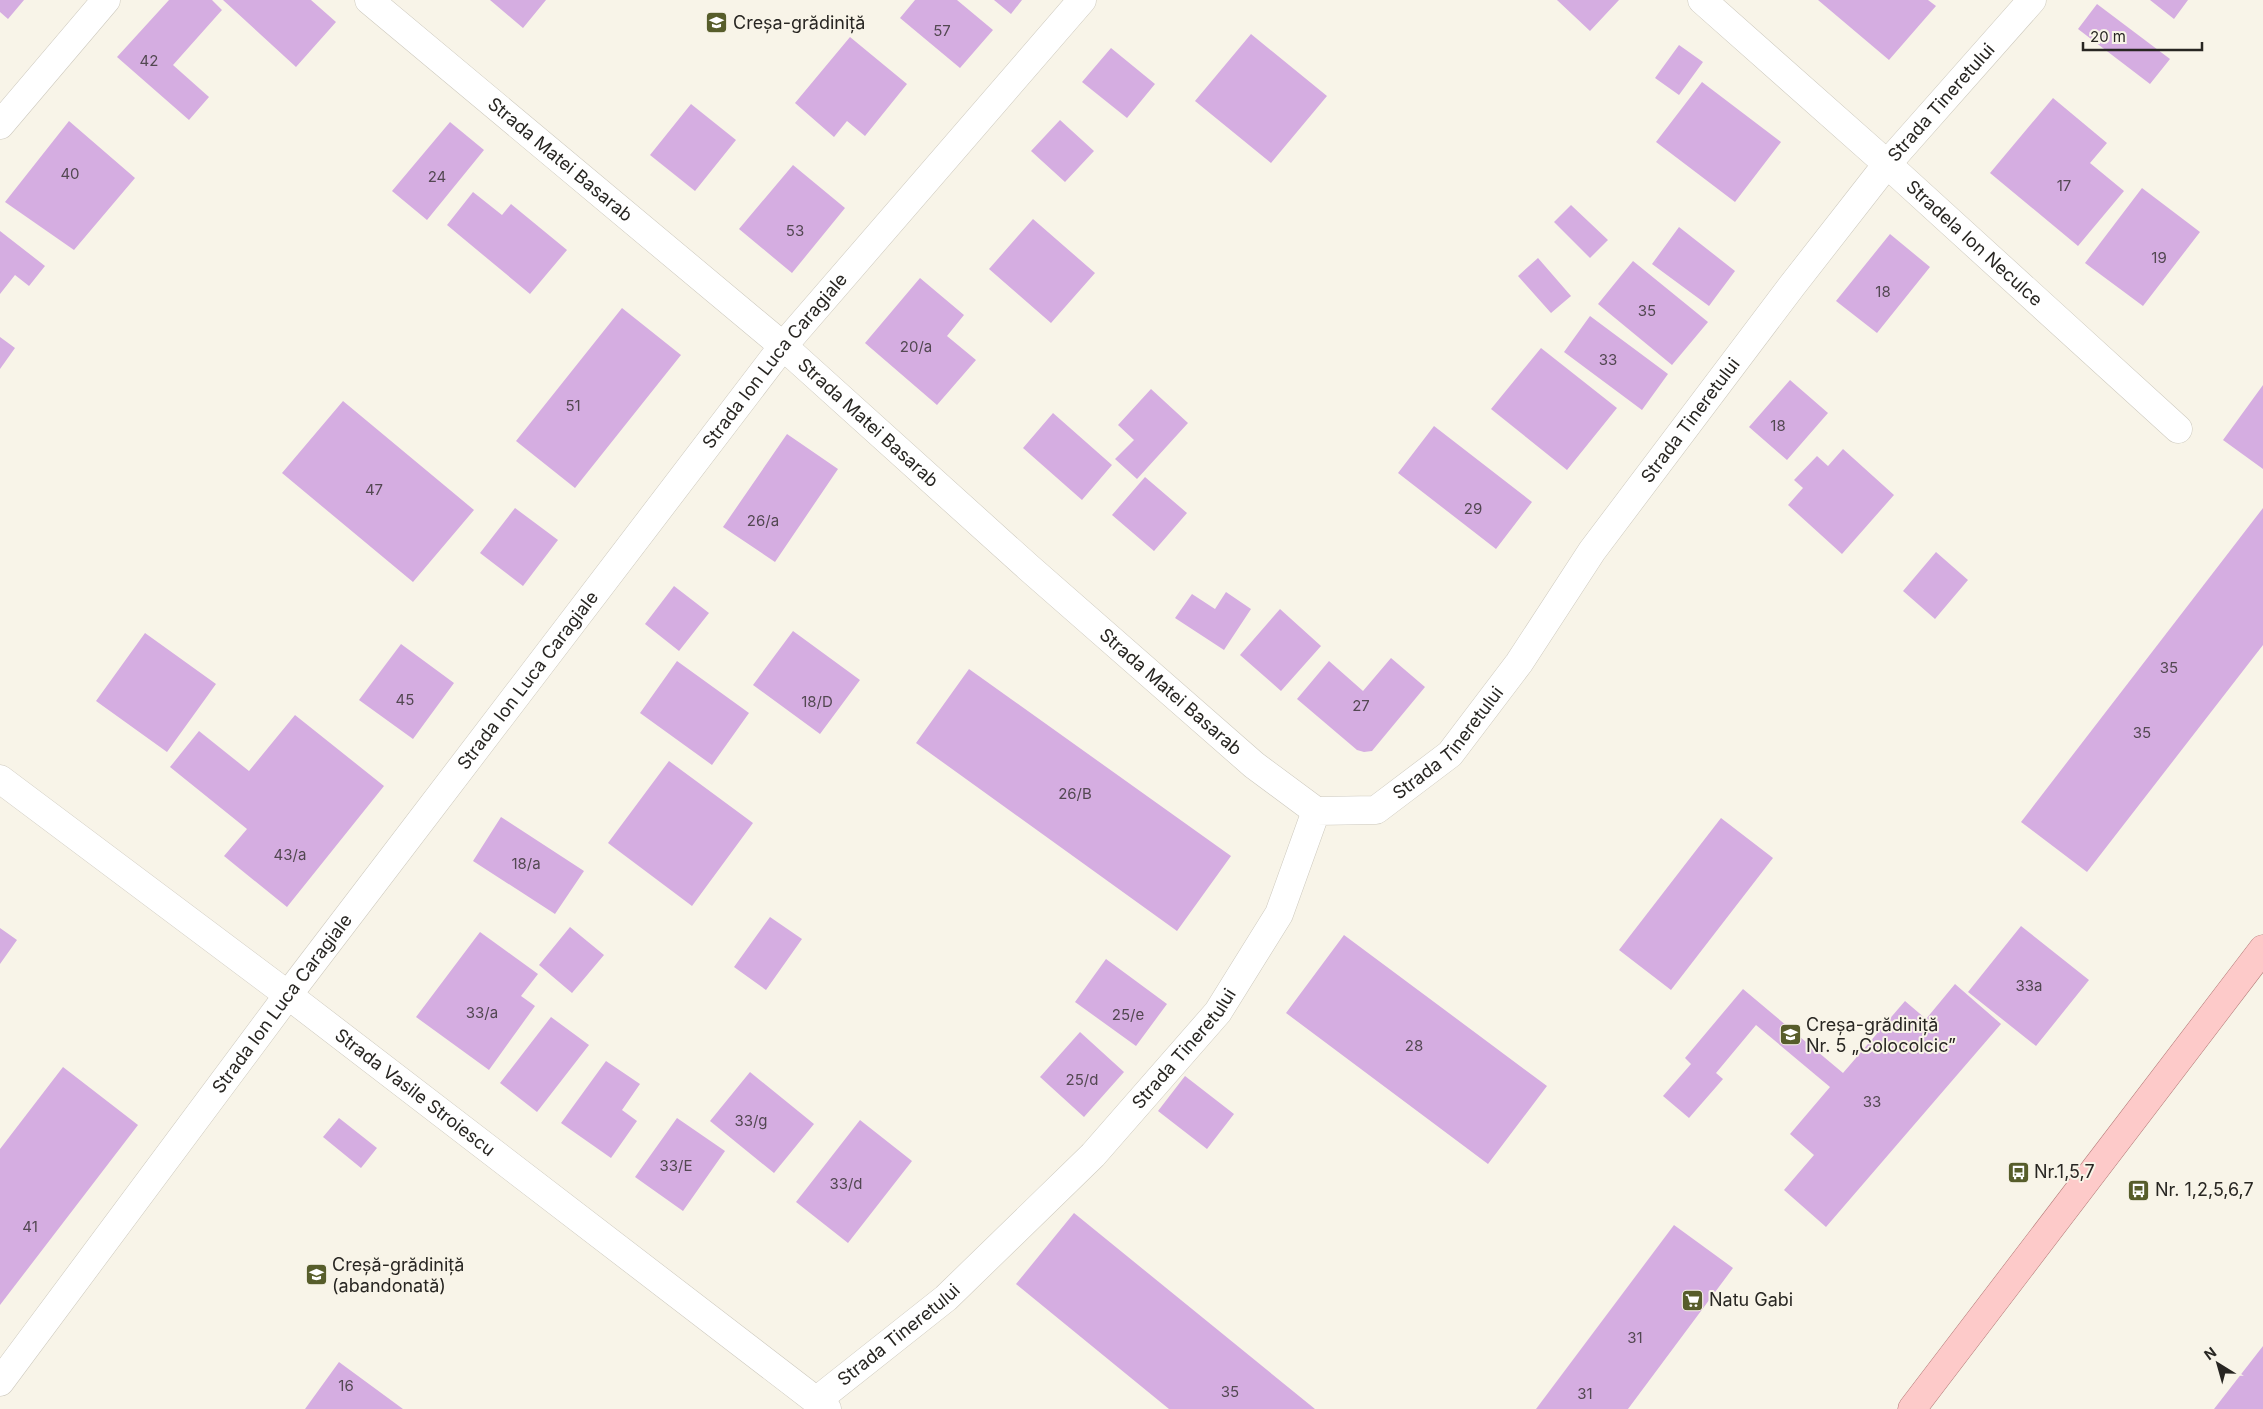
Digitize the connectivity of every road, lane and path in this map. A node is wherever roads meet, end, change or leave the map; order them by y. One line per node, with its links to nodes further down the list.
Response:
1 (106, 0): 6 (street)
2 (369, 0): 8 (street, Strada Matei Basarab)
3 (1082, 0): 8 (street, Strada Ion Luca Caragiale)
4 (1702, 0): 7 (street, Stradela Ion Neculce)
5 (2032, 0): 7 (street, Strada Tineretului)
6 (0, 125)
7 (1887, 164): 9 (street, Stradela Ion Neculce); 11 (street, Strada Tineretului)
8 (783, 346): 11 (street, Strada Matei Basarab); 13 (street, Strada Ion Luca Caragiale)
9 (2178, 429)
10 (0, 779): 13 (street, Strada Vasile Stroiescu)
11 (1316, 811): 15 (street, Strada Tineretului)
12 (2263, 949): 16 (main road)
13 (288, 995): 14 (street, Strada Ion Luca Caragiale); 15 (street, Strada Vasile Stroiescu)
14 (0, 1382)
15 (821, 1405)
16 (1912, 1409)

